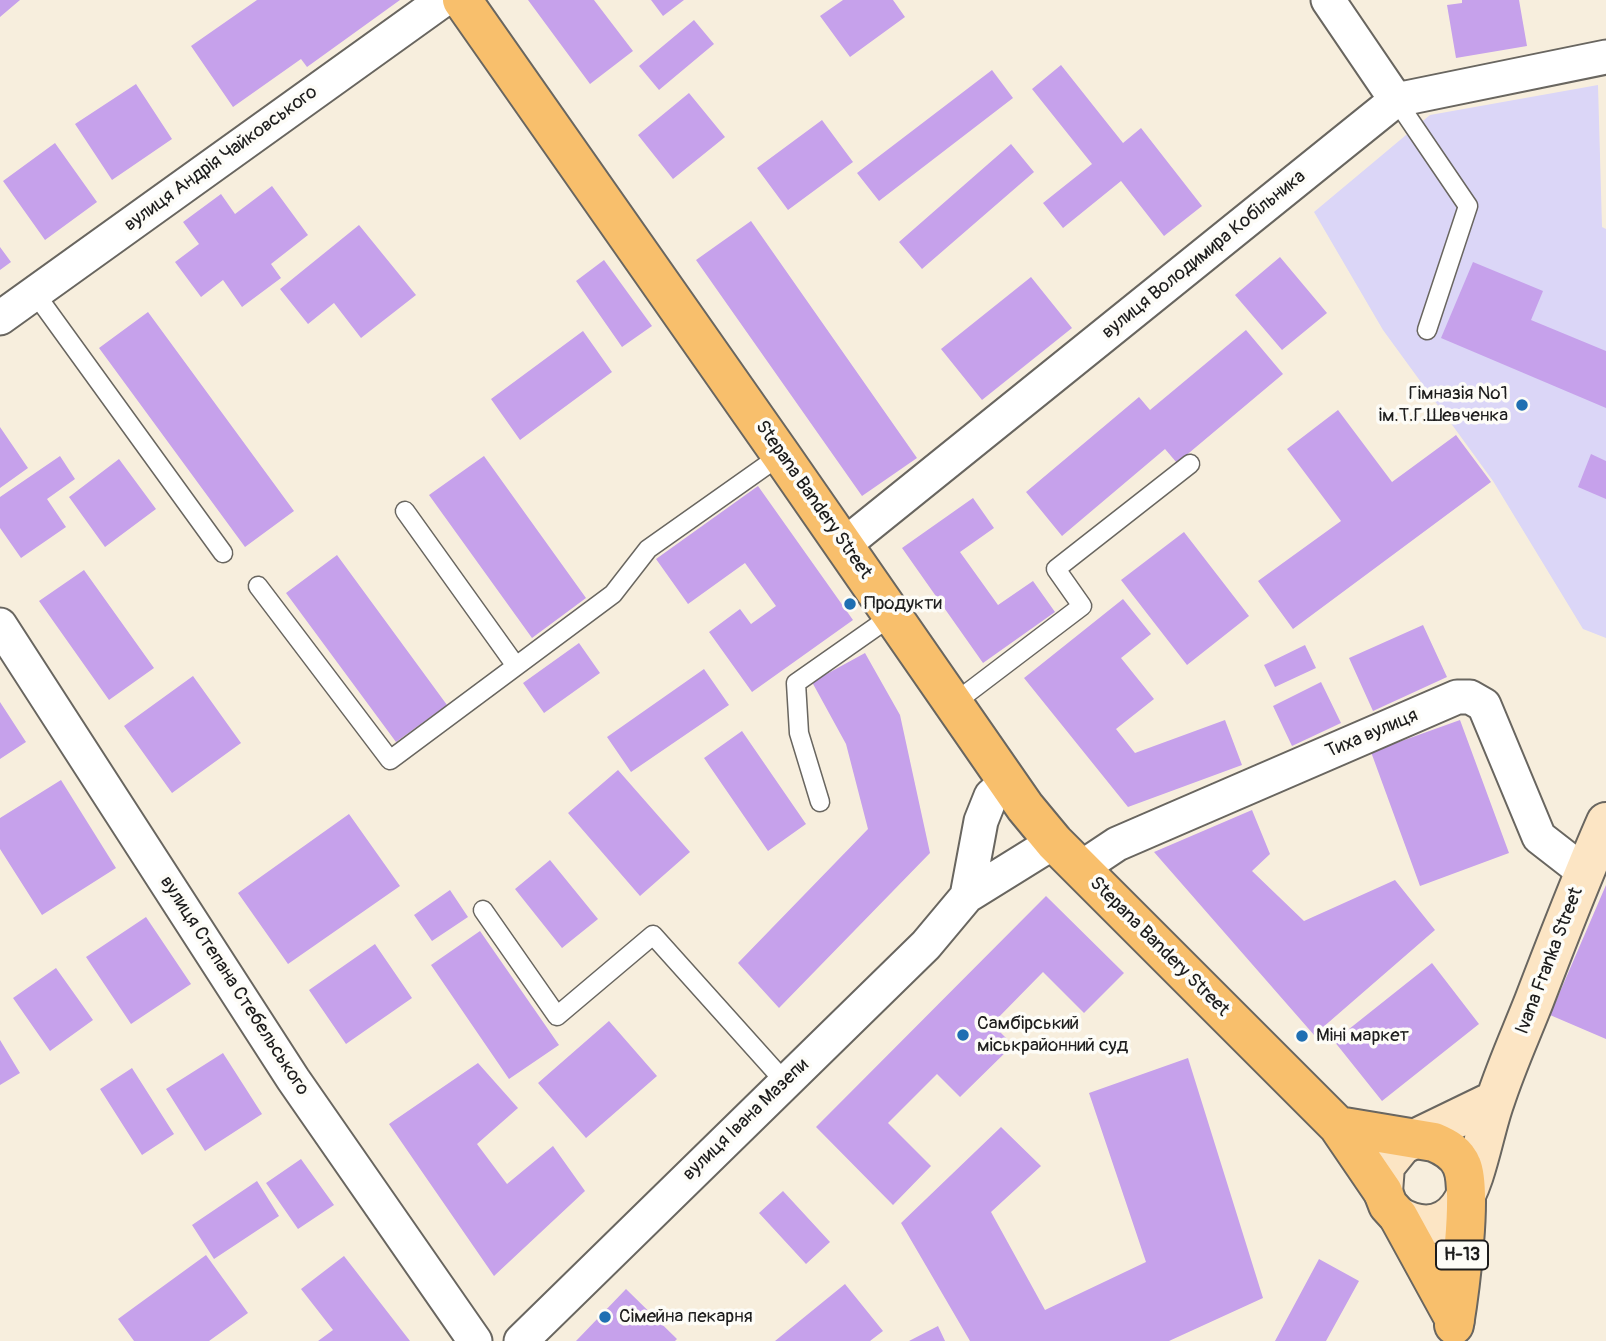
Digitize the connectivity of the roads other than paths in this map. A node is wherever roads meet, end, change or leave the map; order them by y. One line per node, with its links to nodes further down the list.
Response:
1 (443, 0): 6 (street, вулиця Андрія Чайковського)
2 (462, 0): 9 (main road, Stepana Bandery Street / Н-13)
3 (1328, 0): 5 (street)
4 (1606, 57): 5 (street, вулиця Володимира Кобільника)
5 (1396, 100): 8 (lane); 12 (street, вулиця Володимира Кобільника)
6 (34, 292): 7 (street, вулиця Андрія Чайковського); 13 (lane)
7 (0, 318)
8 (1427, 330)
9 (781, 454): 12 (main road, Stepana Bandery Street / Н-13); 17 (lane)
10 (1190, 464): 18 (lane)
11 (405, 511): 17 (lane)
12 (844, 545): 15 (main road, Stepana Bandery Street / Н-13)
13 (223, 553)
14 (258, 586): 17 (lane)
15 (893, 615): 18 (main road, Stepana Bandery Street / Н-13); 20 (lane)
16 (1, 630): 33 (street, вулиця Степана Стебельського)
17 (516, 666)
18 (953, 704): 19 (main road, Stepana Bandery Street / Н-13)
19 (1007, 782): 22 (main road, Stepana Bandery Street / Н-13); 24 (street, вулиця Івана Мазепи)
20 (820, 802)
21 (1606, 822): 23 (main road, Ivana Franka Street)
22 (1068, 855): 23 (street, Тиха вулиця); 24 (street, вулиця Івана Мазепи); 28 (main road, Stepana Bandery Street / Н-13)
23 (1584, 873): 27 (main road, Ivana Franka Street)
24 (967, 896): 26 (street, вулиця Івана Мазепи)
25 (483, 910): 26 (lane)
26 (785, 1082): 34 (street, вулиця Івана Мазепи)
27 (1495, 1100): 29 (main road); 30 (main road, Ivana Franka Street)
28 (1338, 1126): 29 (main road, Н-13); 31 (main road, Stepana Bandery Street / Н-13)
29 (1415, 1139): 30 (main road, Ivana Franka Street / Н-13); 31 (main road)
30 (1468, 1190): 31 (main road, Ivana Franka Street); 32 (main road, Ivana Franka Street / Н-13)
31 (1390, 1204): 32 (main road, Ivana Franka Street / Н-13)
32 (1453, 1331)
33 (475, 1341)
34 (521, 1341)

